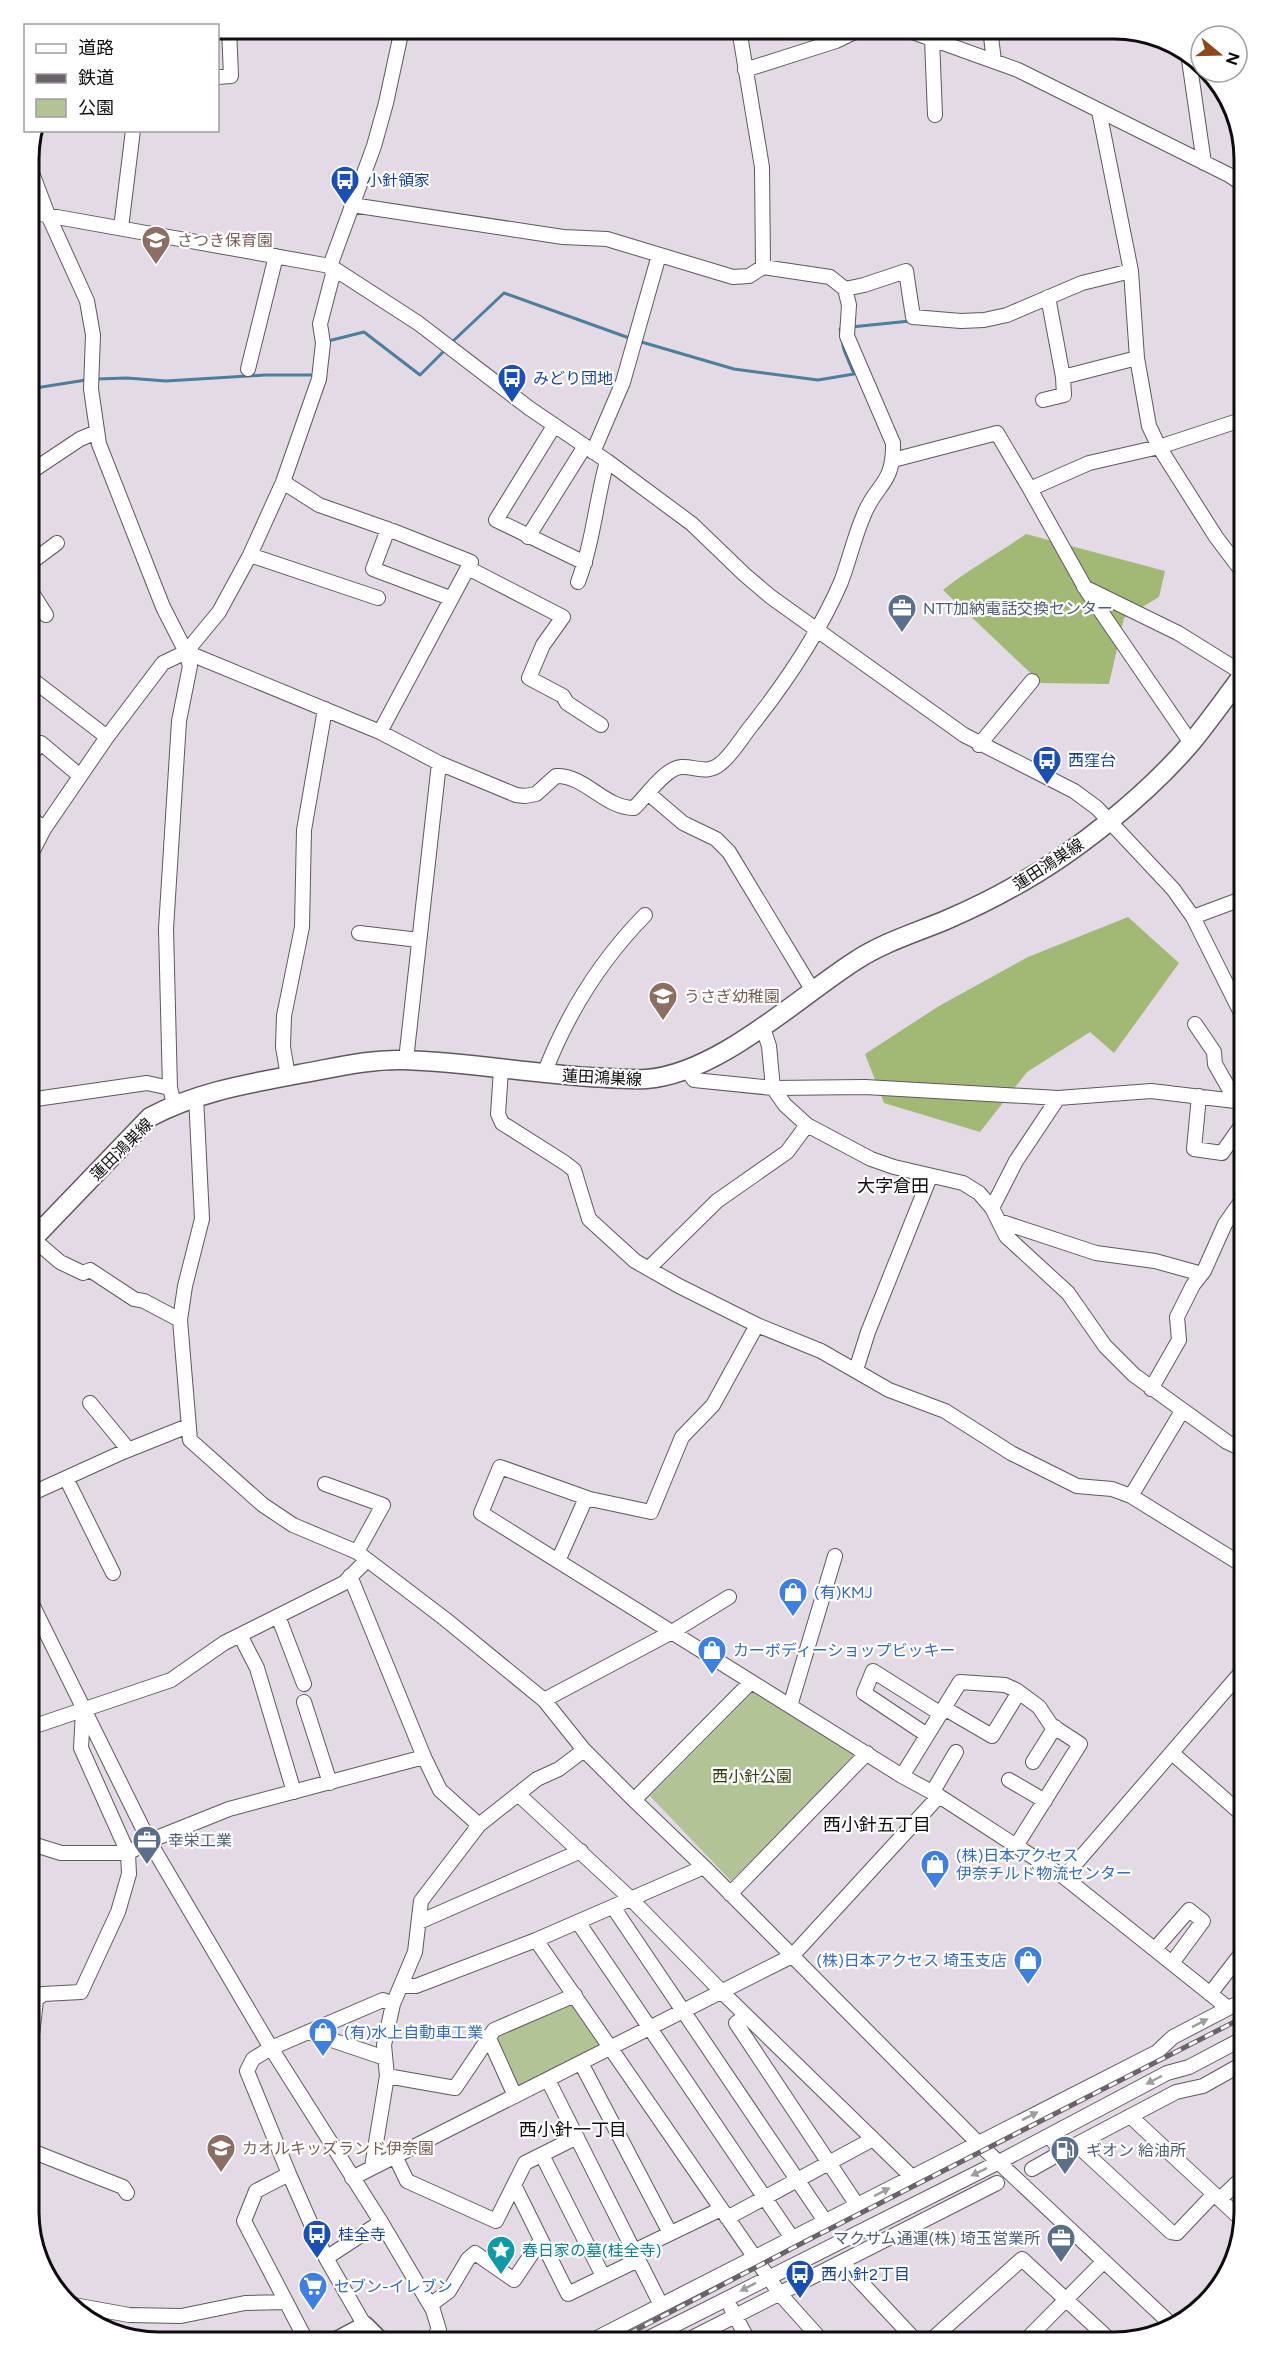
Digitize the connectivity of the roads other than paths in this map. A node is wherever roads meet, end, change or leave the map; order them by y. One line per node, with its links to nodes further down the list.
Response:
1 (229, 39): 10 (street)
2 (400, 39): 17 (street)
3 (741, 39): 9 (street)
4 (840, 39): 9 (street)
5 (933, 39): 7 (street); 12 (street)
6 (991, 39): 7 (street)
7 (994, 61): 11 (street)
8 (1190, 66): 14 (street)
9 (746, 70): 24 (street)
10 (219, 77)
11 (1099, 111): 14 (street); 25 (street)
12 (934, 115)
13 (133, 132): 20 (street)
14 (1204, 163): 15 (street)
15 (1234, 179)
16 (39, 191): 19 (street)
17 (352, 205): 21 (street); 23 (street)
18 (39, 214): 19 (street)
19 (48, 215): 20 (street); 34 (street)
20 (121, 228): 22 (street)
21 (659, 255): 24 (street); 36 (street)
22 (276, 256): 23 (street); 29 (street)
23 (330, 266): 33 (street); 40 (street)
24 (764, 267): 26 (street)
25 (1131, 271): 27 (street); 28 (street)
26 (845, 289): 27 (street); 37 (street)
27 (1048, 297): 30 (street)
28 (1137, 358): 30 (street); 35 (street)
29 (248, 369)
30 (1063, 377): 31 (street)
31 (1043, 400)
32 (1234, 423): 35 (street)
33 (554, 426): 36 (street); 43 (street)
34 (97, 432): 39 (street); 57 (street)
35 (1159, 447): 41 (street); 47 (street)
36 (589, 449): 38 (street); 43 (street)
37 (893, 460): 41 (street); 56 (street)
38 (607, 461): 48 (street); 56 (street)
39 (39, 466)
40 (283, 482): 42 (street); 45 (street)
41 (1030, 489): 51 (street)
42 (388, 529): 49 (street); 53 (street)
43 (528, 537): 48 (street)
44 (57, 543): 46 (street)
45 (250, 555): 52 (street); 57 (street)
46 (39, 556)
47 (1234, 560)
48 (585, 563): 50 (street)
49 (468, 568): 53 (street); 63 (street)
50 (578, 582)
51 (1084, 587): 58 (street); 66 (street)
52 (378, 598)
53 (450, 598): 64 (street)
54 (39, 604): 55 (street)
55 (46, 615)
56 (815, 630): 68 (street); 71 (street)
57 (186, 652): 62 (street); 65 (street); 92 (street)
58 (1234, 667)
59 (1032, 681): 68 (street)
60 (39, 685): 65 (street)
61 (1234, 686): 66 (main road, 蓮田鴻巣線)
62 (325, 709): 64 (street); 89 (street)
63 (601, 725)
64 (380, 732): 69 (street)
65 (106, 737): 70 (street)
66 (1191, 743): 72 (main road, 蓮田鴻巣線)
67 (39, 745): 70 (street)
68 (979, 745): 72 (street)
69 (440, 763): 71 (street); 80 (street)
70 (80, 776): 74 (street)
71 (649, 794): 81 (street)
72 (1110, 821): 78 (street); 81 (main road, 蓮田鴻巣線)
73 (39, 825): 74 (street)
74 (44, 829): 75 (street)
75 (39, 839)
76 (1234, 902): 78 (street)
77 (645, 915): 88 (street)
78 (1192, 917): 82 (street)
79 (360, 933): 80 (street)
80 (419, 940): 85 (street)
81 (813, 991): 84 (main road, 蓮田鴻巣線)
82 (1234, 998)
83 (1196, 1024): 91 (street)
84 (762, 1025): 87 (main road, 蓮田鴻巣線); 90 (street)
85 (406, 1060): 86 (main road, 蓮田鴻巣線); 89 (main road, 蓮田鴻巣線)
86 (501, 1070): 88 (main road, 蓮田鴻巣線); 106 (street)
87 (687, 1070): 88 (main road, 蓮田鴻巣線); 90 (street)
88 (543, 1074)
89 (288, 1076): 93 (main road, 蓮田鴻巣線)
90 (773, 1088): 95 (street); 98 (street)
91 (1234, 1092)
92 (172, 1096): 93 (main road, 蓮田鴻巣線); 96 (street); 104 (main road, 蓮田鴻巣線)
93 (196, 1096): 108 (street)
94 (1199, 1096): 95 (street); 97 (street); 99 (street)
95 (1058, 1098): 101 (street)
96 (39, 1099)
97 (1234, 1100)
98 (807, 1125): 100 (street); 106 (street)
99 (1234, 1137)
100 (930, 1177): 101 (street); 110 (street)
101 (992, 1208): 103 (street)
102 (1234, 1213): 107 (street)
103 (999, 1221): 107 (street); 111 (street)
104 (39, 1226)
105 (39, 1239): 108 (street)
106 (649, 1268): 109 (street)
107 (1202, 1274): 111 (street)
108 (180, 1320): 114 (street)
109 (757, 1325): 110 (street); 121 (street)
110 (856, 1370): 120 (street)
111 (1150, 1389): 113 (street)
112 (90, 1403): 116 (street)
113 (1182, 1411): 115 (street); 120 (street)
114 (188, 1426): 116 (street); 122 (street)
115 (1234, 1445)
116 (128, 1449): 117 (street)
117 (66, 1478): 119 (street); 126 (street)
118 (325, 1484): 122 (street)
119 (39, 1490)
120 (1131, 1496): 124 (street)
121 (586, 1498): 125 (street); 125 (street)
122 (362, 1556): 127 (street); 137 (street)
123 (835, 1556): 139 (street)
124 (1234, 1559)
125 (558, 1561): 131 (street)
126 (113, 1573)
127 (350, 1576): 129 (street); 149 (street)
128 (729, 1597): 131 (street)
129 (278, 1616): 132 (street); 135 (street)
130 (39, 1619): 140 (street)
131 (672, 1632): 133 (street); 137 (street)
132 (240, 1635): 140 (street); 154 (street)
133 (751, 1682): 139 (street); 157 (street)
134 (1234, 1682): 148 (street)
135 (304, 1684)
136 (1019, 1692): 141 (street); 141 (street); 143 (street)
137 (544, 1700): 145 (street)
138 (304, 1702): 153 (street)
139 (790, 1706): 147 (street)
140 (83, 1710): 142 (street); 161 (street); 165 (street)
141 (942, 1711): 144 (street); 144 (street)
142 (39, 1724)
143 (1055, 1727): 150 (street); 158 (street)
144 (927, 1735): 151 (street)
145 (584, 1750): 155 (street); 157 (street)
146 (956, 1752): 156 (street)
147 (867, 1753): 151 (street); 168 (street)
148 (1172, 1753): 159 (street); 167 (street)
149 (424, 1757): 153 (street); 160 (street)
150 (1033, 1762)
151 (902, 1776): 156 (street)
152 (1009, 1780): 158 (street)
153 (330, 1783): 154 (street)
154 (294, 1792): 161 (street)
155 (518, 1794): 160 (street); 164 (street)
156 (935, 1795): 163 (street); 175 (street)
157 (634, 1800): 166 (street)
158 (1045, 1801): 163 (street)
159 (1234, 1807)
160 (479, 1825): 171 (street)
161 (149, 1841): 165 (street); 192 (street)
162 (39, 1846): 165 (street)
163 (1017, 1846): 167 (street)
164 (581, 1851): 169 (street); 171 (street)
165 (128, 1853): 182 (street)
166 (704, 1867): 168 (street); 169 (street)
167 (1064, 1877): 174 (street)
168 (730, 1894): 175 (street)
169 (631, 1899): 170 (street); 179 (street)
170 (613, 1907): 172 (street); 186 (street)
171 (419, 1922): 178 (street)
172 (578, 1922): 173 (street); 188 (street)
173 (536, 1940): 178 (street); 181 (street)
174 (1155, 1949): 176 (street); 176 (street)
175 (792, 1956): 179 (street); 204 (street)
176 (1172, 1963): 180 (street)
177 (1234, 1964): 180 (street)
178 (402, 1986): 183 (street)
179 (723, 1993): 186 (street); 187 (street)
180 (1210, 1994): 185 (street)
181 (575, 1995): 190 (street); 193 (street)
182 (39, 1997)
183 (393, 2004): 189 (street); 194 (street)
184 (1234, 2005): 185 (street)
185 (1228, 2008): 204 (street, one-way to 185)
186 (684, 2012): 188 (street); 217 (street)
187 (746, 2016): 203 (street); 210 (street)
188 (651, 2028): 193 (street); 223 (street)
189 (308, 2032): 192 (street); 194 (street)
190 (488, 2036): 197 (street); 199 (street)
191 (1234, 2044): 201 (street, one-way to 201)
192 (271, 2048): 214 (street); 216 (street)
193 (611, 2048): 195 (street); 226 (street)
194 (385, 2058): 197 (street)
195 (581, 2063): 198 (street); 229 (street)
196 (1234, 2069): 200 (street)
197 (387, 2076): 212 (street)
198 (548, 2080): 199 (street); 202 (street)
199 (515, 2096): 209 (street)
200 (1130, 2116): 205 (street); 222 (street)
201 (1049, 2136): 206 (street); 211 (street)
202 (577, 2137): 208 (street); 233 (street)
203 (873, 2139): 210 (street); 215 (street)
204 (978, 2143): 211 (street); 215 (street)
205 (1077, 2145): 206 (street); 222 (street)
206 (1062, 2152): 213 (street)
207 (39, 2154): 221 (street)
208 (542, 2155): 220 (street); 239 (street)
209 (395, 2156): 212 (street); 220 (street)
210 (830, 2162): 217 (street); 224 (street)
211 (999, 2162): 232 (street, one-way to 232); 236 (street)
212 (372, 2166): 216 (street)
213 (1032, 2169)
214 (289, 2174): 234 (street); 244 (street)
215 (912, 2177): 224 (street, one-way to 215)
216 (352, 2178): 227 (street)
217 (798, 2180): 223 (street); 228 (street)
218 (997, 2183): 237 (street)
219 (1234, 2184): 222 (street)
220 (514, 2185): 231 (street)
221 (127, 2193)
222 (1217, 2196): 225 (street)
223 (765, 2198): 226 (street); 230 (street)
224 (857, 2205): 228 (street)
225 (1234, 2212)
226 (724, 2213): 229 (street); 235 (street)
227 (381, 2222): 234 (street); 245 (street)
228 (825, 2222): 230 (street)
229 (670, 2233): 233 (street)
230 (792, 2238): 235 (street)
231 (541, 2240): 239 (street); 245 (street)
232 (813, 2254): 238 (street); 240 (street)
233 (636, 2255): 239 (street); 246 (street)
234 (326, 2258): 250 (street)
235 (755, 2258): 240 (street); 246 (street)
236 (1104, 2261): 243 (street); 249 (street)
237 (843, 2263): 238 (street); 260 (street)
238 (824, 2272): 241 (street)
239 (603, 2276)
240 (768, 2277): 241 (street); 242 (street, one-way to 242)
241 (780, 2294): 248 (street); 259 (street)
242 (726, 2299): 248 (street); 256 (street)
243 (1066, 2299): 261 (street); 262 (street); 263 (street)
244 (286, 2302): 247 (street); 251 (street)
245 (430, 2305): 254 (street)
246 (661, 2306): 255 (street)
247 (92, 2311)
248 (736, 2316): 257 (street); 258 (street)
249 (1166, 2320)
250 (365, 2326): 252 (main road); 253 (main road)
251 (302, 2332)
252 (354, 2332)
253 (371, 2332)
254 (438, 2332)
255 (609, 2332)
256 (661, 2332)
257 (704, 2332)
258 (744, 2332)
259 (815, 2332)
260 (908, 2332)
261 (940, 2332)
262 (1034, 2332)
263 (1101, 2332)

